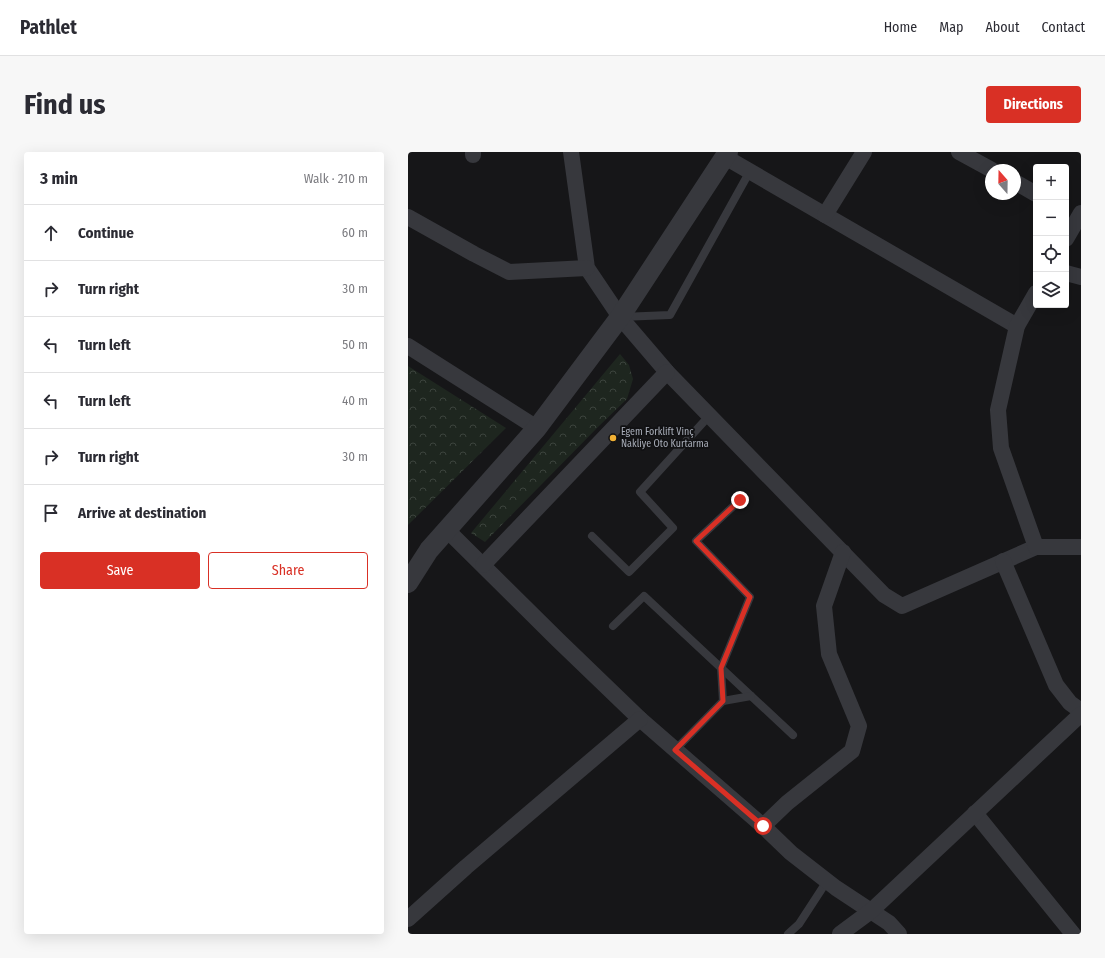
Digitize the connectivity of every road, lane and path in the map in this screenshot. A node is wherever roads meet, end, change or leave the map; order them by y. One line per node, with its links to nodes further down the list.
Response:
1 (571, 152): 13 (street)
2 (864, 152): 10 (street)
3 (959, 152): 5 (street)
4 (727, 155): 6 (street); 17 (street)
5 (985, 166)
6 (750, 171): 10 (street); 17 (lane)
7 (1021, 185): 8 (street)
8 (1033, 192)
9 (1075, 213): 12 (street)
10 (825, 215): 18 (street)
11 (408, 217): 13 (street)
12 (1067, 236)
13 (587, 268): 17 (street)
14 (1069, 274): 15 (street)
15 (1081, 277)
16 (1033, 298): 18 (street)
17 (620, 317): 20 (street); 22 (street)
18 (1017, 326): 26 (street)
19 (408, 346): 22 (street)
20 (667, 372): 21 (street); 31 (street)
21 (709, 416): 25 (lane); 29 (street)
22 (536, 428): 24 (street)
23 (740, 500): 35 (lane)
24 (447, 530): 28 (street); 31 (street)
25 (592, 536)
26 (1036, 547): 27 (street); 30 (street)
27 (1081, 547)
28 (429, 550): 32 (street); 33 (street)
29 (843, 552): 30 (street); 44 (street)
30 (1004, 561): 38 (street)
31 (482, 565): 40 (street)
32 (408, 566)
33 (408, 583)
34 (613, 626): 35 (lane)
35 (721, 668): 36 (lane); 37 (lane)
36 (751, 696): 37 (lane); 41 (lane)
37 (723, 701): 42 (lane)
38 (1081, 710)
39 (1081, 714): 43 (street)
40 (640, 719): 42 (street); 47 (street)
41 (793, 735)
42 (675, 750): 44 (street)
43 (975, 813): 46 (street); 51 (street)
44 (763, 826): 45 (street)
45 (827, 881): 46 (street); 48 (lane)
46 (871, 911): 49 (street); 50 (street)
47 (408, 919)
48 (788, 934)
49 (840, 934)
50 (899, 934)
51 (1073, 934)

